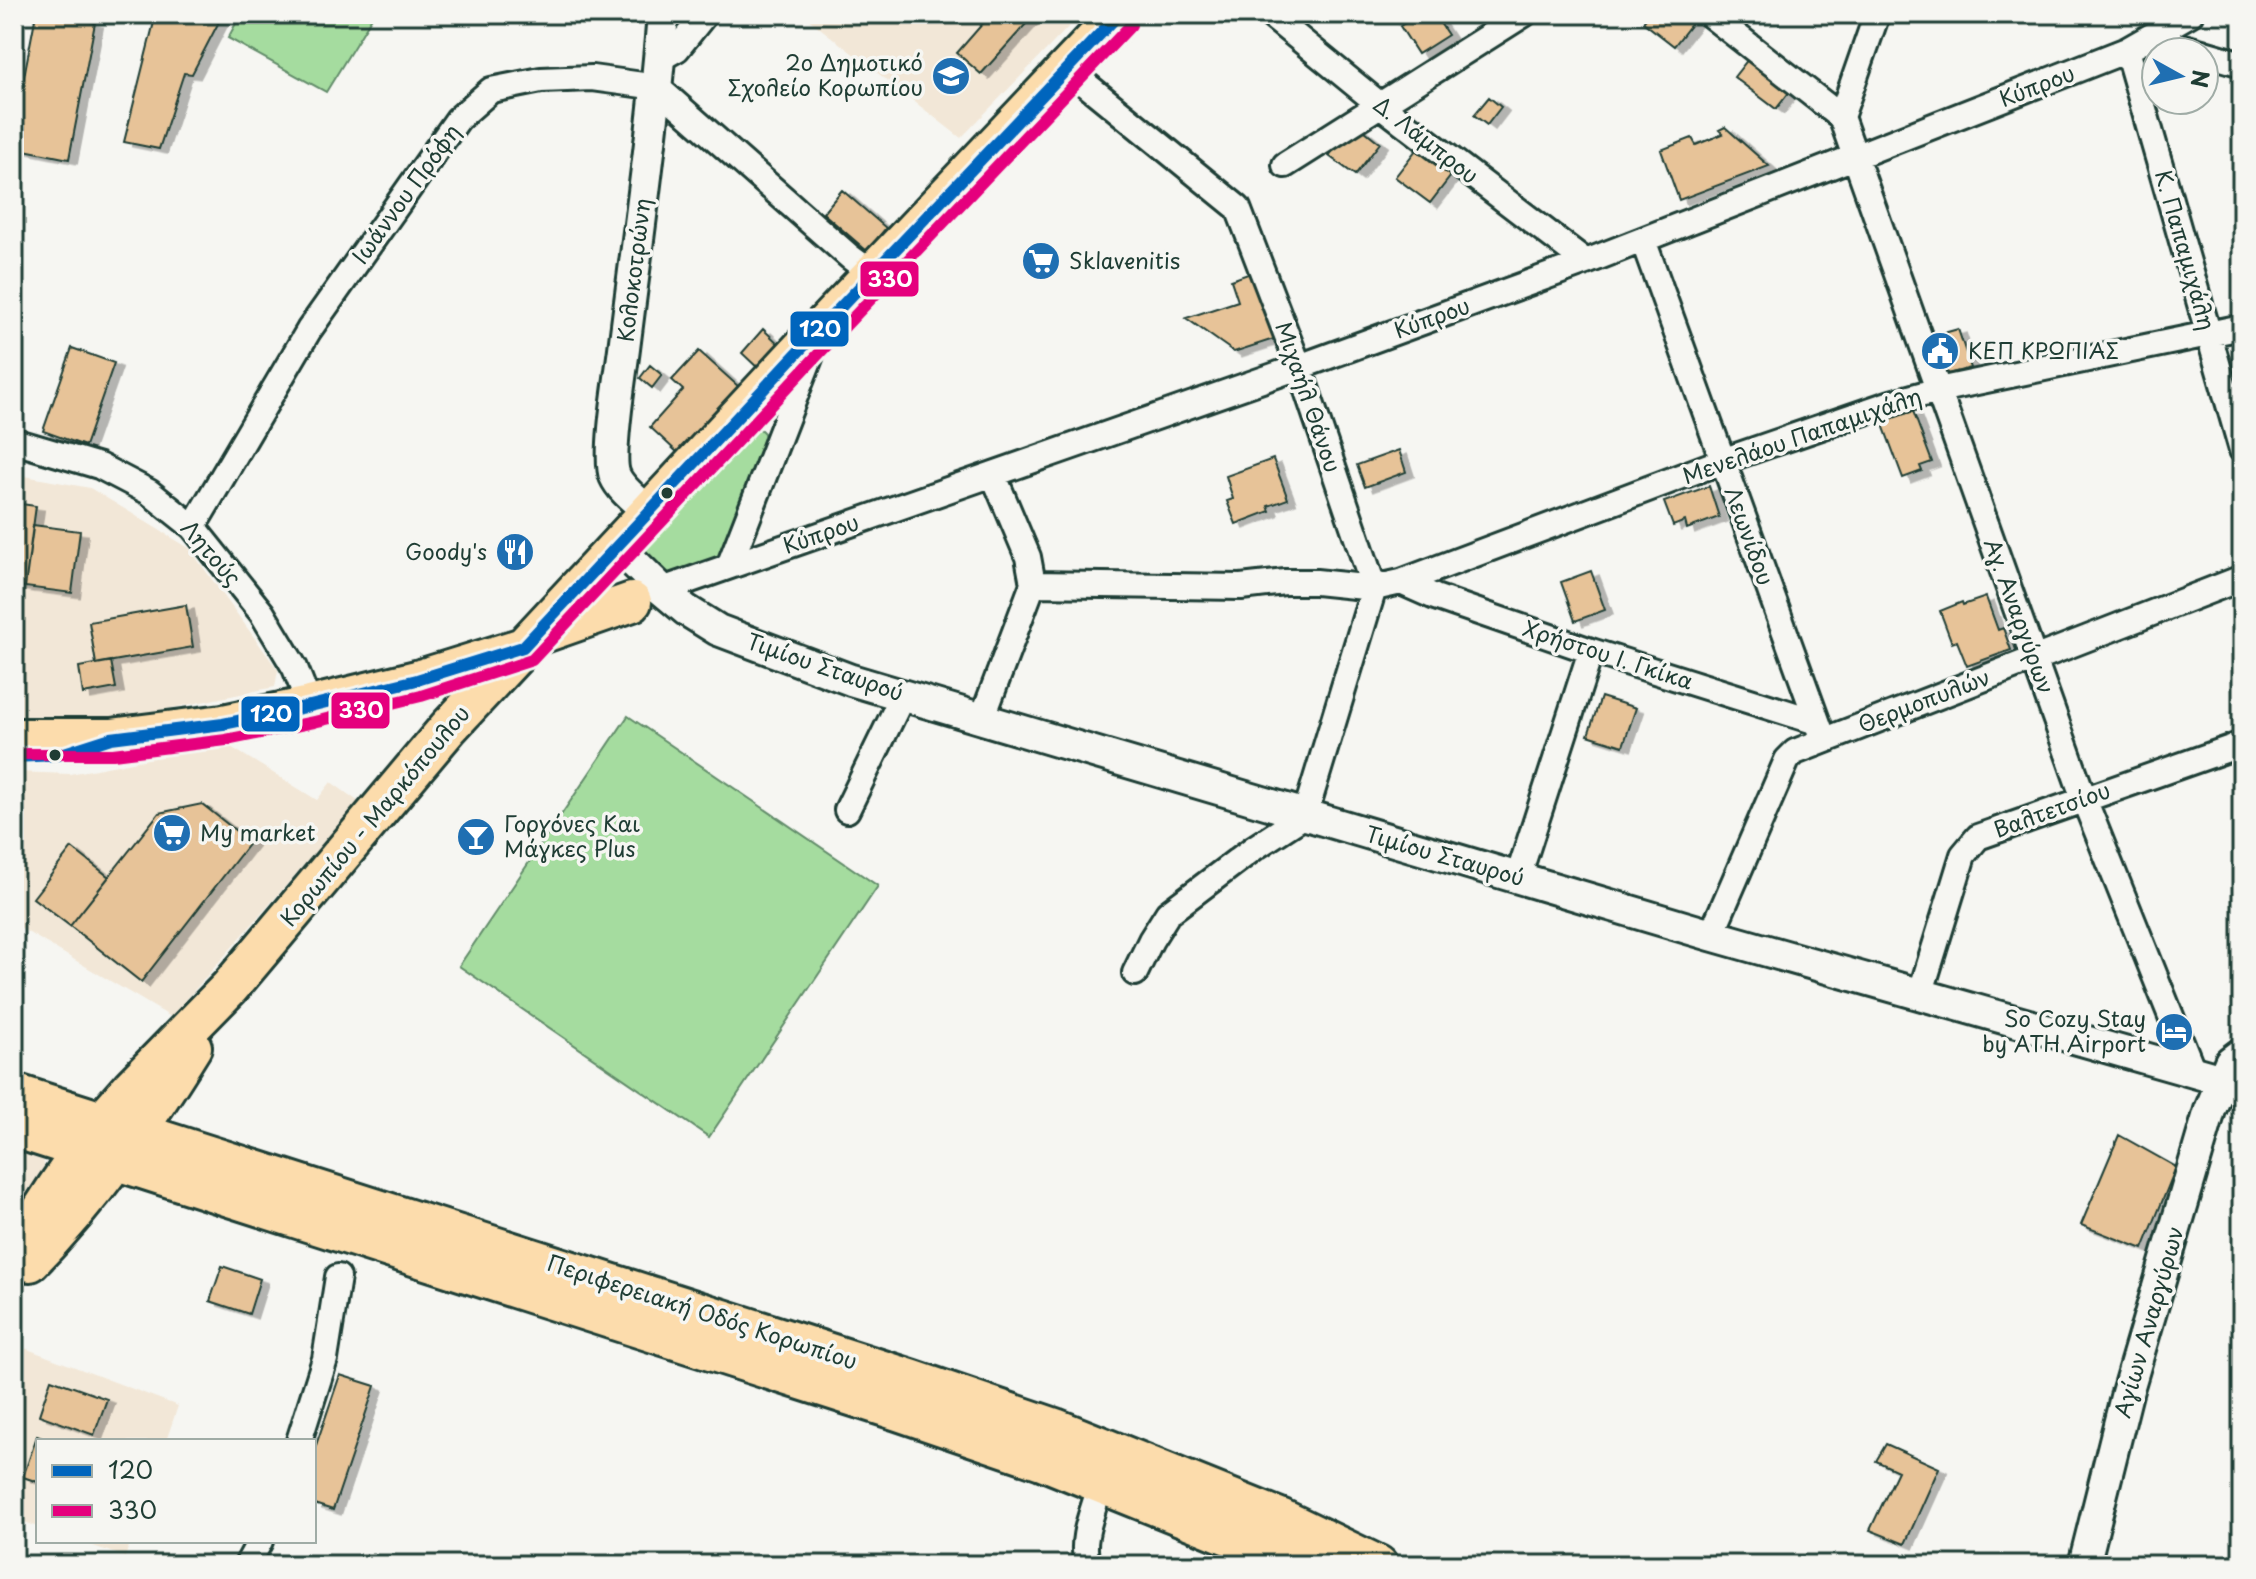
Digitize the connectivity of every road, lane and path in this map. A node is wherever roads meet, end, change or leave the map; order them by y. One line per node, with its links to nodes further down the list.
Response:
1 (663, 14): 14 (street, Κολοκοτρώνη)
2 (705, 14): 14 (street)
3 (1119, 14): 13 (main road, Κορωπίου - Μαρκόπουλου)
4 (1269, 14): 15 (street, Δ. Λάμπρου)
5 (1524, 14): 15 (street)
6 (1709, 14): 16 (street)
7 (1877, 14): 16 (street)
8 (2190, 14): 9 (street, Κύπρου)
9 (2156, 35): 10 (street, Κύπρου)
10 (2127, 50): 17 (street, Κύπρου); 24 (street, Κ. Παπαμιχάλη)
11 (2220, 57): 12 (street)
12 (2242, 64)
13 (1067, 69): 21 (main road, Κορωπίου - Μαρκόπουλου); 25 (street, Μιχαήλ Θάνου)
14 (658, 73): 21 (street); 31 (street, Κολοκοτρώνη); 32 (street, Ιωάννου Πρόφη)
15 (1379, 104): 18 (street); 20 (street, Δ. Λάμπρου)
16 (1841, 117): 17 (street, Αγ. Αναργύρων)
17 (1855, 157): 19 (street, Κύπρου); 26 (street, Αγ. Αναργύρων)
18 (1285, 165)
19 (1643, 240): 20 (street, Κύπρου); 29 (street, Λεωνίδου)
20 (1586, 262): 25 (street, Κύπρου)
21 (873, 274): 23 (main road, Κορωπίου - Μαρκόπουλου)
22 (2242, 327): 24 (street, Μενελάου Παπαμιχάλη)
23 (821, 328): 31 (main road, Κορωπίου - Μαρκόπουλου); 34 (street)
24 (2210, 334): 26 (street, Μενελάου Παπαμιχάλη); 28 (street, Κ. Παπαμιχάλη)
25 (1299, 367): 30 (street, Κύπρου); 38 (street, Μιχαήλ Θάνου)
26 (1938, 390): 29 (street, Μενελάου Παπαμιχάλη); 42 (street, Αγ. Αναργύρων)
27 (14, 441): 32 (street, Λητούς)
28 (2242, 450)
29 (1722, 461): 36 (street, Μενελάου Παπαμιχάλη); 46 (street, Λεωνίδου)
30 (993, 474): 34 (street, Κύπρου); 37 (street)
31 (649, 512): 33 (main road, Κορωπίου - Μαρκόπουλου)
32 (193, 527): 44 (street, Λητούς)
33 (607, 557): 39 (street, Τιμίου Σταυρού); 40 (main road, Κορωπίου - Μαρκόπουλου)
34 (729, 566): 39 (street, Κύπρου)
35 (2242, 578): 42 (street, Θερμοπυλών)
36 (1401, 582): 38 (street, Μενελάου Παπαμιχάλη); 41 (street, Χρήστου Ι. Γκίκα)
37 (1033, 584): 38 (street, Μενελάου Παπαμιχάλη); 45 (street)
38 (1374, 588): 53 (street)
39 (647, 596): 40 (main road); 43 (street, Τιμίου Σταυρού)
40 (527, 642): 44 (main road); 62 (main road, Κορωπίου - Μαρκόπουλου)
41 (1591, 651): 46 (street, Χρήστου Ι. Γκίκα); 54 (street)
42 (2033, 658): 46 (street, Θερμοπυλών); 51 (street, Αγ. Αναργύρων)
43 (903, 695): 45 (street, Τιμίου Σταυρού); 52 (street)
44 (310, 706): 48 (main road)
45 (982, 719): 53 (street, Τιμίου Σταυρού)
46 (1821, 731): 55 (street, Θερμοπυλών)
47 (14, 738): 48 (main road)
48 (111, 738): 50 (main road)
49 (2242, 744): 51 (street, Βαλτετσίου)
50 (14, 757)
51 (2084, 799): 57 (street, Βαλτετσίου); 59 (street, Αγ. Αναργύρων)
52 (847, 810)
53 (1305, 815): 54 (street, Τιμίου Σταυρού); 56 (street)
54 (1518, 877): 55 (street, Τιμίου Σταυρού)
55 (1711, 935): 57 (street, Τιμίου Σταυρού)
56 (1135, 973)
57 (1920, 995): 59 (street, Τιμίου Σταυρού)
58 (2242, 1053): 59 (street, Αγίων Αναργύρων)
59 (2219, 1080): 73 (street, Αγίων Αναργύρων)
60 (14, 1093): 62 (main road, Περιφερειακή Οδός Κορωπίου)
61 (14, 1128): 62 (main road, Περιφερειακή Οδός Κορωπίου)
62 (108, 1141): 63 (main road, Κορωπίου - Μαρκόπουλου); 65 (main road, Κορωπίου - Μαρκόπουλου); 67 (main road, Περιφερειακή Οδός Κορωπίου); 72 (main road, Περιφερειακή Οδός Κορωπίου)
63 (14, 1253)
64 (338, 1277): 66 (street)
65 (14, 1278)
66 (300, 1439)
67 (1101, 1483): 70 (street); 71 (main road, Περιφερειακή Οδός Κορωπίου)
68 (259, 1543): 69 (street)
69 (247, 1565)
70 (1088, 1565)
71 (1298, 1565)
72 (1378, 1565)
73 (2084, 1565)

